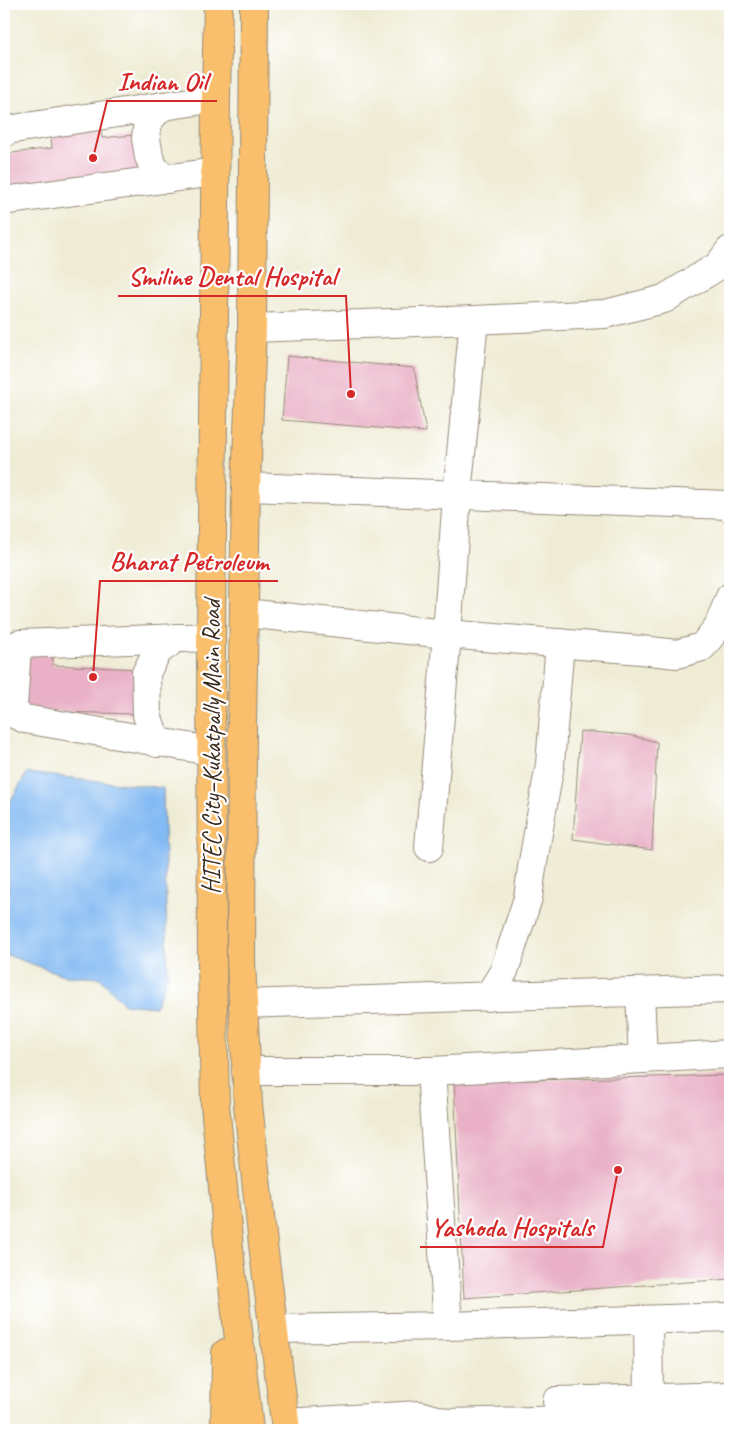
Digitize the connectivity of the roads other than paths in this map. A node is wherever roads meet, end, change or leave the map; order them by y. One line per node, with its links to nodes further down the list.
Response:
1 (218, 4): 3 (main road, HITEC City–Kukatpally Main Road)
2 (254, 4): 11 (main road, HITEC City–Kukatpally Main Road)
3 (216, 98): 4 (street); 6 (main road, HITEC City–Kukatpally Main Road)
4 (162, 106): 5 (street); 7 (street)
5 (4, 133)
6 (215, 172): 7 (street); 18 (main road, HITEC City–Kukatpally Main Road)
7 (168, 179): 8 (street)
8 (4, 199)
9 (730, 250): 10 (street)
10 (474, 320): 11 (street); 13 (street)
11 (252, 328): 12 (main road, HITEC City–Kukatpally Main Road)
12 (246, 487): 13 (street); 16 (main road, HITEC City–Kukatpally Main Road)
13 (457, 495): 14 (street); 17 (street)
14 (730, 508)
15 (730, 597): 20 (street)
16 (244, 613): 17 (street); 27 (main road, HITEC City–Kukatpally Main Road)
17 (447, 634): 20 (street); 23 (street)
18 (211, 637): 19 (street); 22 (main road, HITEC City–Kukatpally Main Road)
19 (176, 638): 21 (street); 21 (street)
20 (560, 643): 26 (street)
21 (157, 743): 22 (street)
22 (211, 751): 32 (main road, HITEC City–Kukatpally Main Road)
23 (429, 847)
24 (730, 989): 25 (street)
25 (640, 992): 26 (street); 29 (street)
26 (488, 996): 27 (street)
27 (243, 1004): 30 (main road, HITEC City–Kukatpally Main Road)
28 (730, 1054): 29 (street)
29 (643, 1059): 31 (street)
30 (246, 1071): 31 (street); 36 (main road, HITEC City–Kukatpally Main Road)
31 (431, 1071): 35 (street)
32 (229, 1249): 42 (main road); 43 (main road)
33 (730, 1317): 34 (street)
34 (648, 1320): 35 (street); 38 (street)
35 (448, 1326): 36 (street)
36 (273, 1329): 41 (main road, HITEC City–Kukatpally Main Road)
37 (730, 1396): 38 (street)
38 (649, 1398): 39 (street)
39 (419, 1415): 40 (street); 41 (street)
40 (730, 1416)
41 (286, 1428)
42 (225, 1430)
43 (249, 1430)

